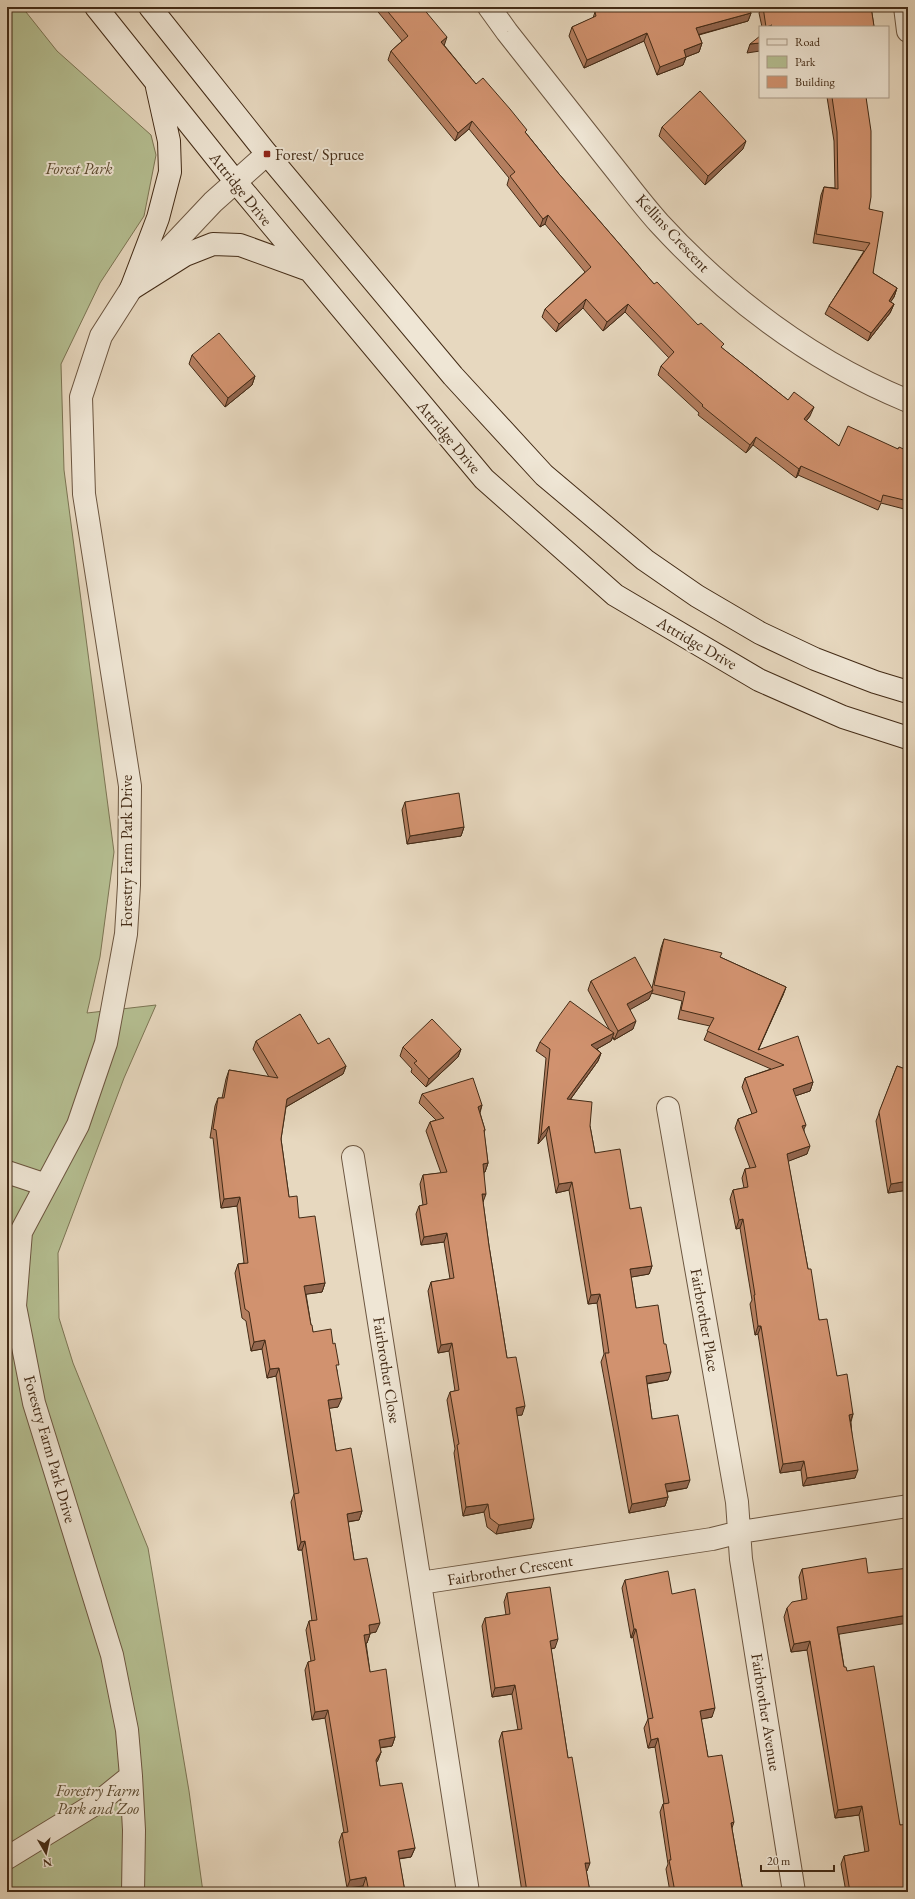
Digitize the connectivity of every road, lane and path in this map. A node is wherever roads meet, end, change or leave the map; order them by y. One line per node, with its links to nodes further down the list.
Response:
1 (96, 7): 6 (street, Attridge Drive)
2 (150, 7): 7 (street)
3 (489, 7): 11 (street, Kellins Crescent)
4 (905, 7): 5 (street)
5 (908, 31)
6 (155, 80): 8 (street, Attridge Drive); 10 (street)
7 (267, 154): 8 (street, Forestry Farm Park Drive); 12 (street)
8 (235, 182): 9 (street, Attridge Drive); 10 (street, Forestry Farm Park Drive)
9 (307, 270): 10 (street); 13 (street, Attridge Drive)
10 (131, 289): 17 (street, Forestry Farm Park Drive)
11 (908, 401)
12 (908, 692)
13 (908, 738)
14 (668, 1108): 19 (street, Fairbrother Place)
15 (353, 1157): 20 (street, Fairbrother Close)
16 (7, 1172): 17 (street)
17 (46, 1185): 21 (street, Forestry Farm Park Drive)
18 (908, 1506): 19 (street, Fairbrother Crescent)
19 (740, 1532): 20 (street, Fairbrother Crescent); 25 (street, Fairbrother Avenue)
20 (420, 1583): 24 (street)
21 (131, 1776): 22 (street); 23 (street, Forestry Farm Park Drive)
22 (7, 1858)
23 (133, 1892)
24 (468, 1892)
25 (794, 1892)

